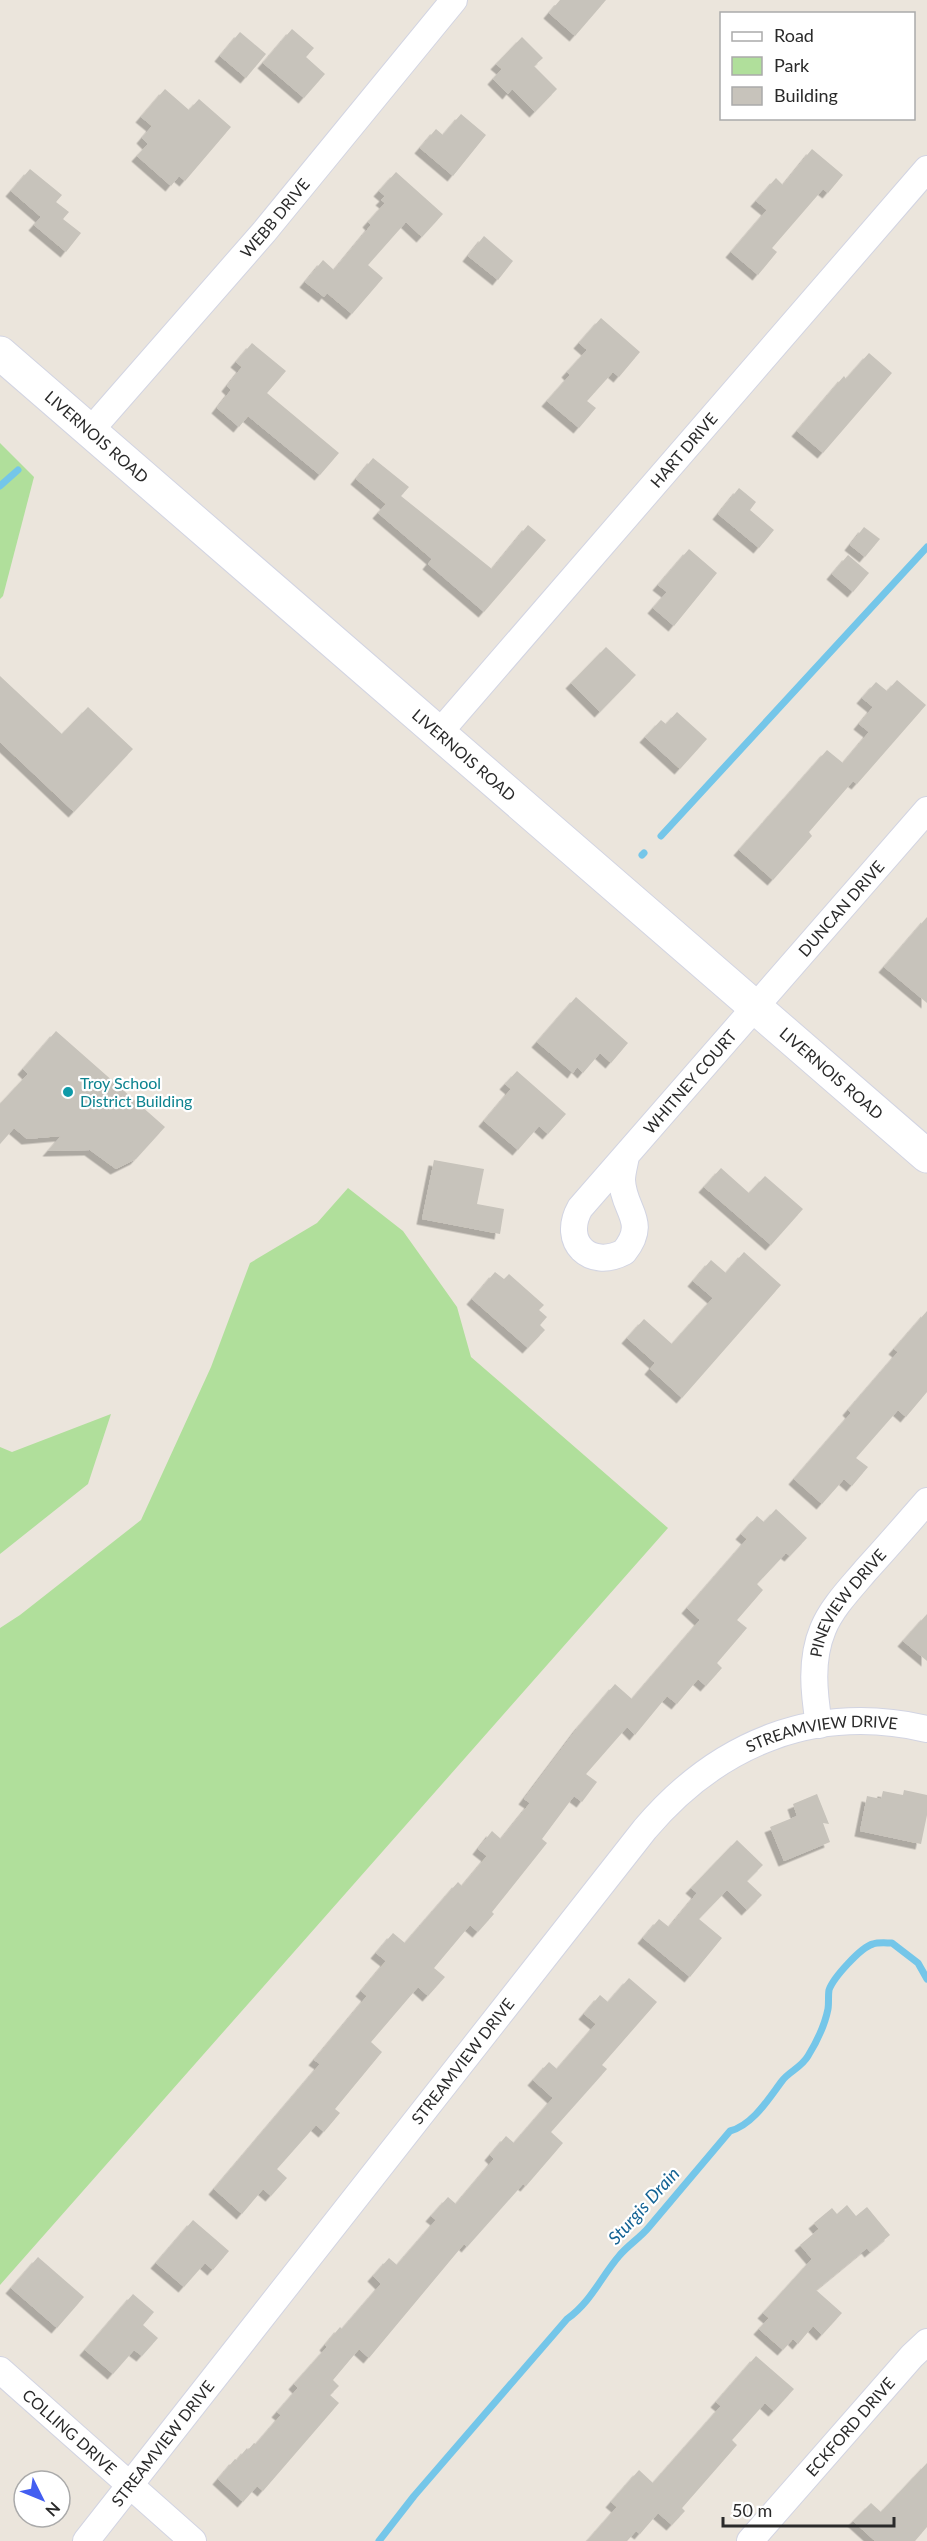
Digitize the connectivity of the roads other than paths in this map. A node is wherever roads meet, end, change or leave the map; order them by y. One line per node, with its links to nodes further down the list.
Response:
1 (454, 0): 4 (street, WEBB DRIVE)
2 (927, 169): 5 (street, HART DRIVE)
3 (0, 353): 4 (main road, LIVERNOIS ROAD)
4 (90, 431): 5 (main road, LIVERNOIS ROAD)
5 (439, 733): 7 (main road, LIVERNOIS ROAD)
6 (924, 819): 7 (street, DUNCAN DRIVE)
7 (755, 1007): 8 (street, WHITNEY COURT); 9 (main road, LIVERNOIS ROAD)
8 (626, 1156)
9 (927, 1156)
10 (927, 1501): 11 (street, PINEVIEW DRIVE)
11 (819, 1725): 12 (street, STREAMVIEW DRIVE); 15 (street, STREAMVIEW DRIVE)
12 (927, 1729)
13 (927, 2342): 18 (street, ECKFORD DRIVE)
14 (0, 2370): 15 (street, COLLING DRIVE)
15 (131, 2485): 16 (street, STREAMVIEW DRIVE); 17 (street, COLLING DRIVE)
16 (86, 2541)
17 (194, 2541)
18 (750, 2541)

